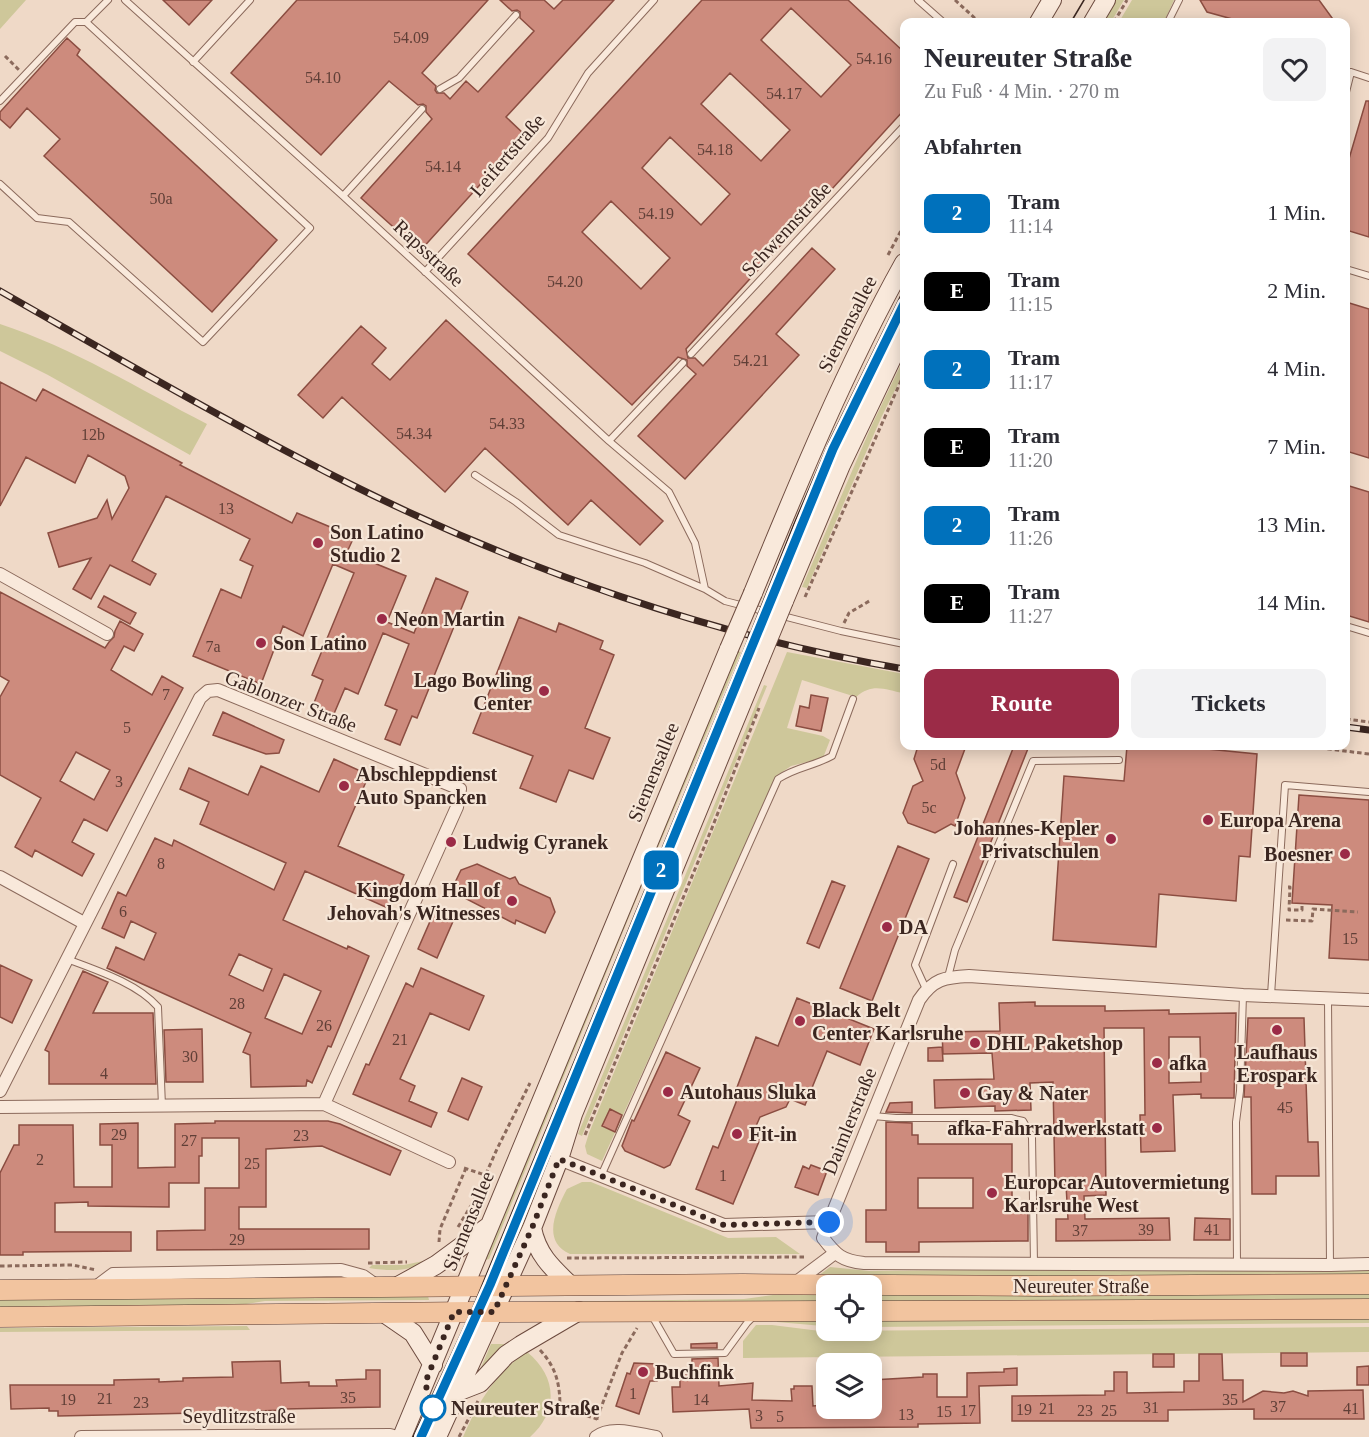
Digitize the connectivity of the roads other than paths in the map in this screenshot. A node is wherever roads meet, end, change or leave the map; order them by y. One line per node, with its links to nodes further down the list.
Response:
1 (108, 0): 14 (lane)
2 (124, 0): 15 (lane, Rapsstraße)
3 (250, 0): 15 (lane)
4 (654, 0): 26 (lane, Leifertstraße)
5 (918, 0): 10 (lane)
6 (1052, 0): 11 (main road)
7 (1106, 0): 12 (main road)
8 (1179, 0): 13 (lane)
9 (516, 15): 18 (lane)
10 (938, 18)
11 (1041, 18)
12 (1095, 18)
13 (1170, 18)
14 (86, 22): 19 (lane); 22 (lane)
15 (193, 62): 23 (lane, Rapsstraße)
16 (1350, 76): 17 (lane)
17 (1369, 78)
18 (440, 89)
19 (0, 101)
20 (422, 109): 23 (lane)
21 (900, 130): 29 (lane, Schwennstraße)
22 (0, 184)
23 (343, 196): 26 (lane, Rapsstraße)
24 (900, 269): 61 (main road, Siemensallee, bridge)
25 (1350, 270): 27 (lane)
26 (425, 272): 31 (lane, Rapsstraße)
27 (1369, 276)
28 (900, 341): 57 (main road, bridge)
29 (691, 354)
30 (683, 363): 31 (lane)
31 (609, 441): 34 (lane, Rapsstraße)
32 (475, 476): 34 (lane)
33 (0, 574): 37 (street)
34 (705, 589): 38 (lane)
35 (1350, 627): 36 (lane)
36 (1369, 633)
37 (107, 634)
38 (900, 643)
39 (853, 699): 59 (lane)
40 (1119, 760): 46 (lane)
41 (1369, 792): 49 (lane)
42 (953, 864): 47 (lane)
43 (0, 876): 44 (street)
44 (84, 922): 45 (street, Gablonzer Straße); 53 (street, Gablonzer Straße)
45 (66, 958): 52 (street, Gablonzer Straße); 54 (lane)
46 (948, 977): 47 (street); 48 (street)
47 (926, 989): 56 (street, Daimlerstraße)
48 (1244, 995): 49 (street); 66 (lane)
49 (1271, 995): 50 (street)
50 (1328, 999): 51 (street); 67 (lane)
51 (1369, 1000)
52 (0, 1091)
53 (324, 1104): 54 (street); 58 (street)
54 (162, 1106): 55 (street)
55 (0, 1107)
56 (872, 1116): 60 (street, Daimlerstraße); 64 (lane)
57 (565, 1161): 59 (street); 62 (main road)
58 (450, 1162)
59 (601, 1176): 60 (street)
60 (829, 1222): 63 (street)
61 (490, 1225): 72 (main road); 73 (main road, Siemensallee)
62 (532, 1228): 70 (main road); 71 (main road)
63 (835, 1253): 64 (street, Neureuter Straße); 68 (street)
64 (1034, 1264): 66 (street, Neureuter Straße)
65 (1369, 1264): 67 (street, Neureuter Straße)
66 (1238, 1265): 67 (street, Neureuter Straße)
67 (1330, 1265)
68 (794, 1284): 69 (main road, Neureuter Straße); 71 (main road, Neureuter Straße)
69 (1369, 1284)
70 (506, 1285): 71 (main road, Neureuter Straße); 73 (main road, Neureuter Straße); 84 (main road)
71 (570, 1285)
72 (398, 1286): 73 (main road, Neureuter Straße); 74 (main road, Neureuter Straße)
73 (465, 1286): 83 (main road, Siemensallee)
74 (378, 1287): 75 (main road, Neureuter Straße); 75 (street)
75 (93, 1289): 76 (main road, Neureuter Straße)
76 (0, 1290)
77 (1369, 1309): 82 (main road, Neureuter Straße)
78 (579, 1311): 79 (main road); 84 (main road); 88 (main road)
79 (649, 1311): 80 (main road); 80 (lane)
80 (760, 1311): 81 (main road)
81 (816, 1311)
82 (882, 1311)
83 (454, 1312): 84 (main road); 85 (main road); 87 (main road, Siemensallee)
84 (494, 1312): 88 (main road)
85 (384, 1313): 86 (main road); 87 (main road)
86 (0, 1317)
87 (433, 1365): 92 (main road, Siemensallee)
88 (457, 1392): 93 (main road)
89 (599, 1435): 94 (street)
90 (81, 1437): 91 (street, Seydlitzstraße)
91 (397, 1437)
92 (402, 1437)
93 (437, 1437)
94 (656, 1437)

